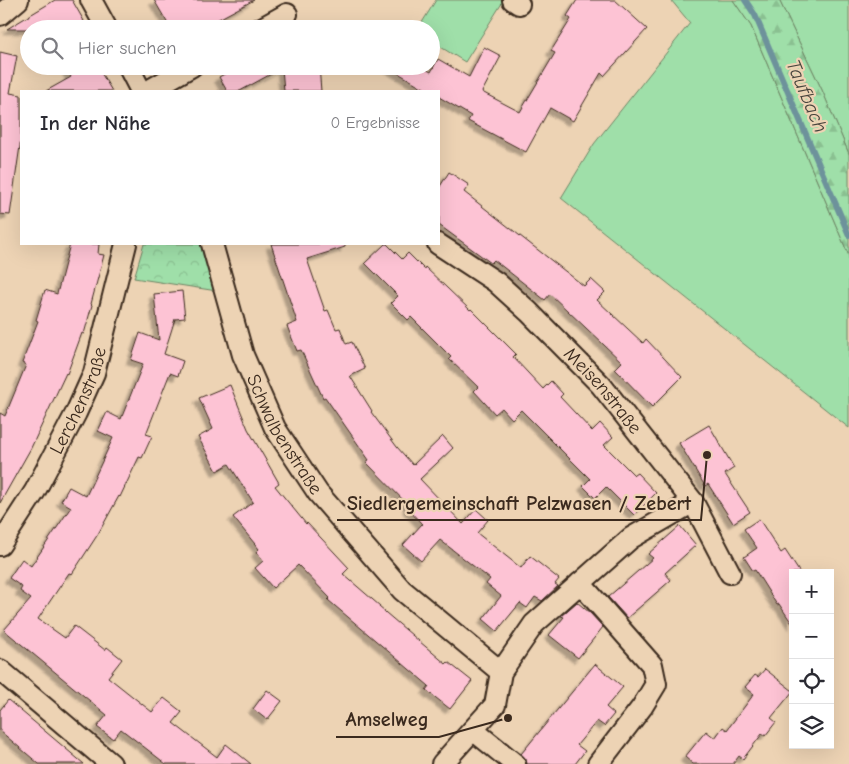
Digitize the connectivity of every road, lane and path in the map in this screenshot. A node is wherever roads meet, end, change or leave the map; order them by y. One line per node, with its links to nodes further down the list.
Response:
1 (18, 0): 4 (street)
2 (92, 0): 5 (street)
3 (287, 14): 6 (street)
4 (0, 16)
5 (102, 20)
6 (276, 20)
7 (133, 75): 9 (street)
8 (176, 75): 10 (street)
9 (140, 90)
10 (150, 90)
11 (126, 245): 15 (street, Lerchenstraße)
12 (212, 245): 19 (street, Schwalbenstraße)
13 (440, 245): 14 (street, Meisenstraße)
14 (693, 502): 16 (street, Meisenstraße); 17 (street)
15 (0, 545)
16 (730, 573)
17 (580, 583): 19 (street); 24 (street)
18 (0, 670): 21 (street)
19 (501, 672): 20 (street)
20 (473, 730): 22 (street); 23 (street)
21 (111, 764)
22 (442, 764)
23 (515, 764)
24 (598, 764)

